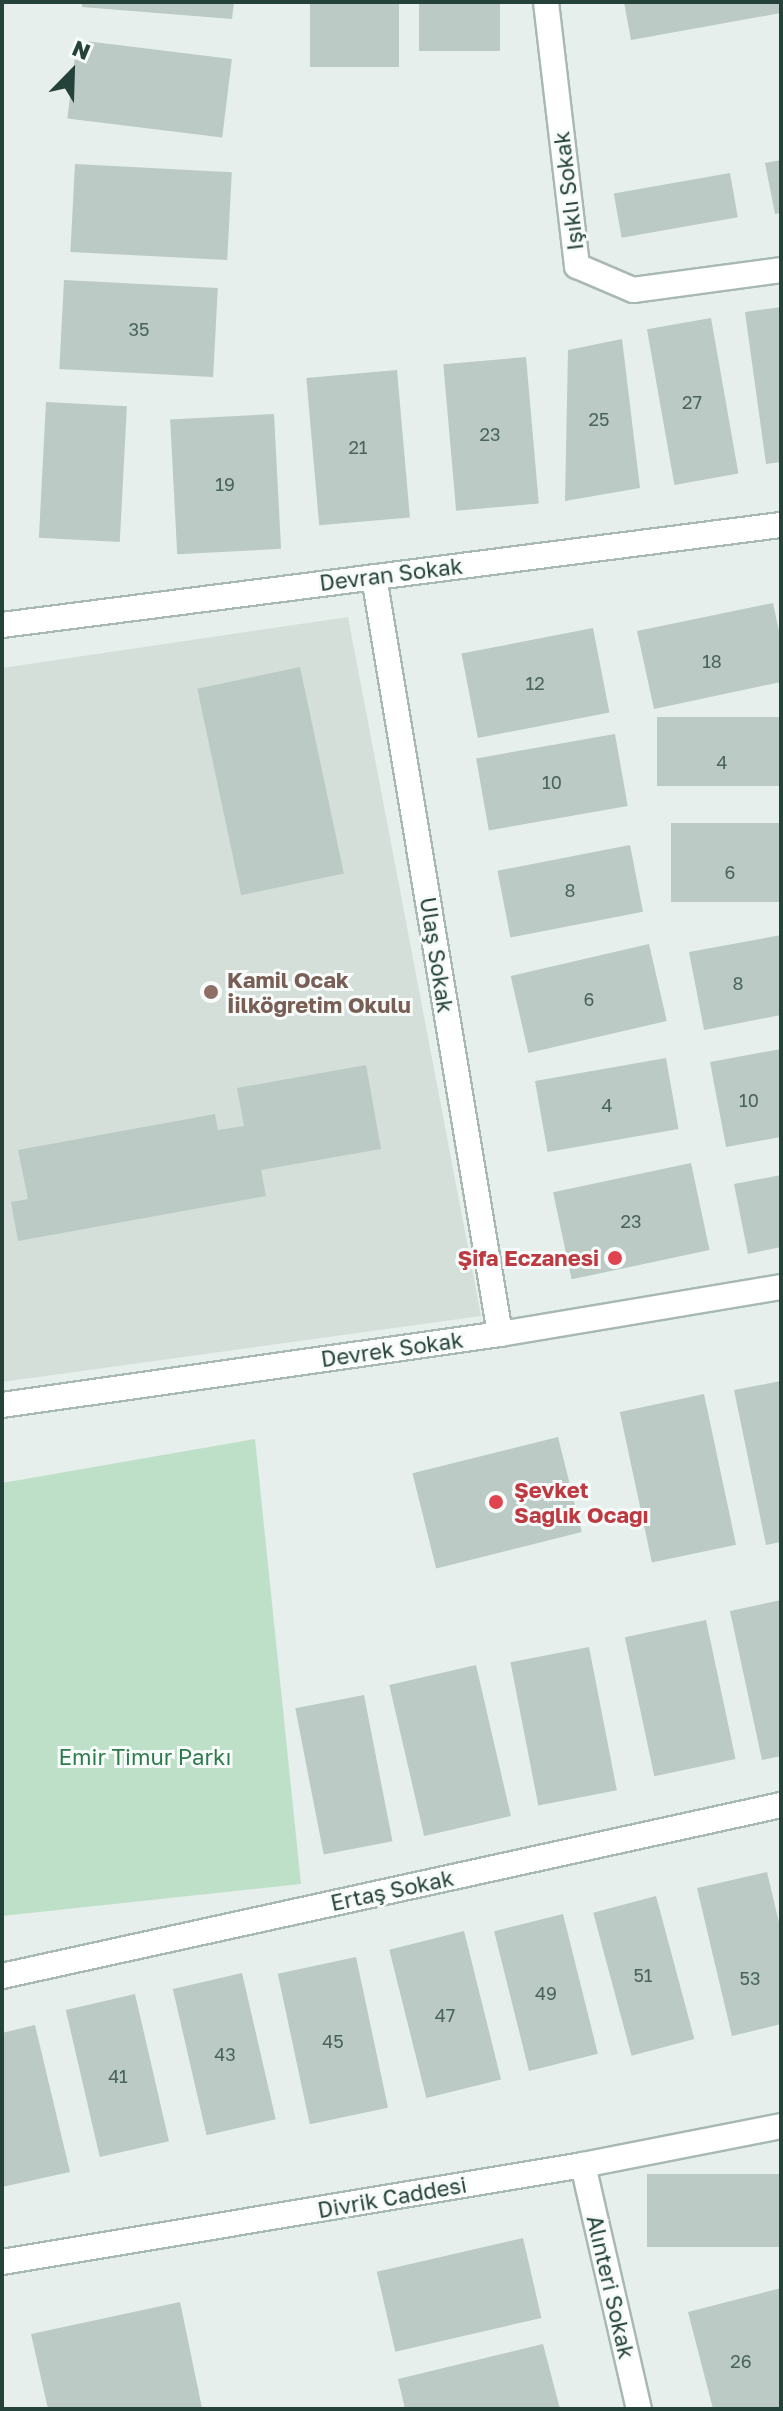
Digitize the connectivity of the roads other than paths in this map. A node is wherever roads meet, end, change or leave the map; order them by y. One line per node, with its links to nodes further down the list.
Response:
1 (546, 2): 2 (street, Işıklı Sokak)
2 (781, 270)
3 (781, 525): 4 (street, Devran Sokak)
4 (374, 577): 5 (street, Devran Sokak); 7 (street, Ulaş Sokak)
5 (2, 625)
6 (781, 1287): 7 (street, Devrek Sokak)
7 (500, 1334): 8 (street, Devrek Sokak)
8 (2, 1405)
9 (781, 1805): 10 (street, Ertaş Sokak)
10 (2, 1976)
11 (781, 2126): 12 (street, Divrik Caddesi)
12 (583, 2165): 13 (street, Divrik Caddesi); 14 (street, Alınteri Sokak)
13 (2, 2262)
14 (639, 2409)

